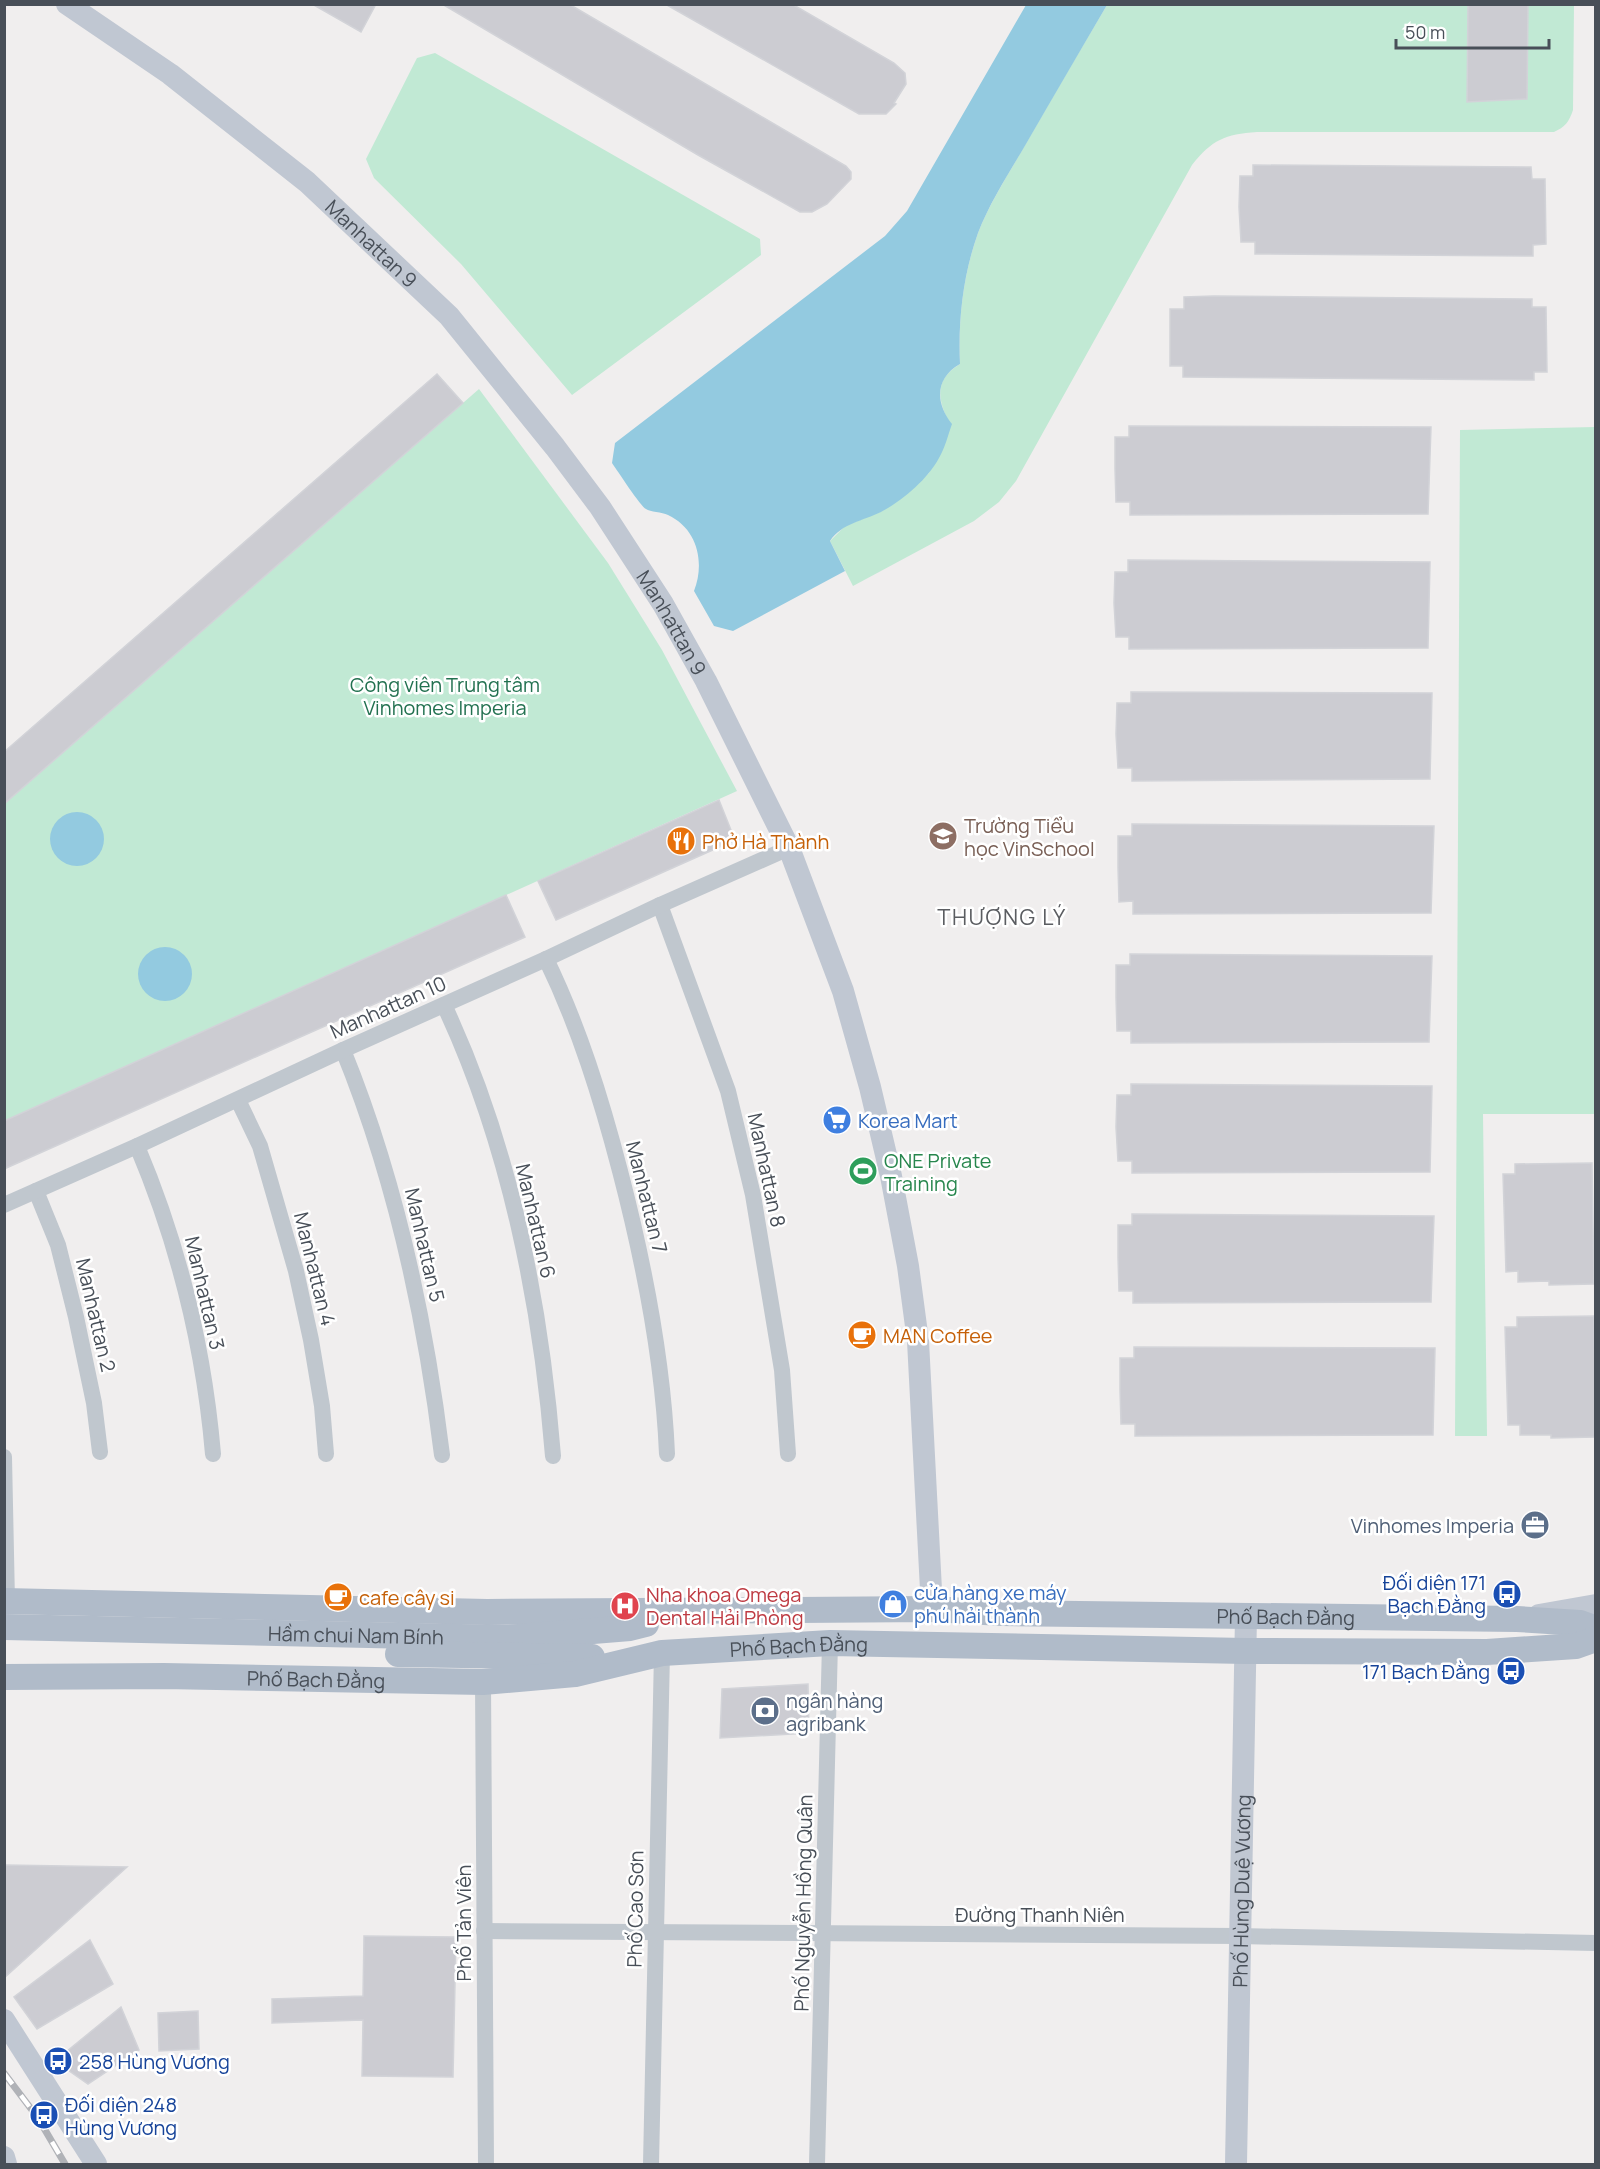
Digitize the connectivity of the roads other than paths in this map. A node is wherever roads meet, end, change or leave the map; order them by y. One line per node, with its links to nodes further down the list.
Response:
1 (67, 4): 2 (main road, Manhattan 9)
2 (789, 848): 3 (street, Manhattan 10); 21 (main road, Manhattan 9)
3 (660, 904): 4 (street, Manhattan 10); 15 (street, Manhattan 8)
4 (546, 959): 5 (street, Manhattan 10); 14 (street, Manhattan 7)
5 (444, 1005): 6 (street, Manhattan 10); 17 (street, Manhattan 6)
6 (343, 1050): 7 (street, Manhattan 10); 16 (street, Manhattan 5)
7 (238, 1100): 8 (street, Manhattan 10); 13 (street, Manhattan 4)
8 (137, 1146): 9 (street, Manhattan 10); 12 (street, Manhattan 3)
9 (36, 1191): 10 (street, Manhattan 10); 11 (street, Manhattan 2)
10 (4, 1205)
11 (100, 1452)
12 (213, 1454)
13 (326, 1454)
14 (667, 1454)
15 (788, 1454)
16 (442, 1455)
17 (553, 1456)
18 (4, 1457): 19 (street)
19 (6, 1601): 22 (main road, Phố Bạch Đằng)
20 (1596, 1605): 24 (main road)
21 (932, 1610): 22 (main road, Phố Bạch Đằng); 23 (main road, Phố Bạch Đằng)
22 (705, 1611): 25 (main road, Hầm chui Nam Bính)
23 (1246, 1616): 24 (main road, Phố Bạch Đằng); 30 (main road, Phố Hùng Duệ Vương)
24 (1517, 1619): 26 (main road, Phố Bạch Đằng)
25 (4, 1627)
26 (1596, 1629)
27 (1596, 1639): 30 (main road, Phố Bạch Đằng)
28 (4, 1643): 31 (main road, Hầm chui Nam Bính)
29 (830, 1643): 30 (main road, Phố Bạch Đằng); 31 (main road, Phố Bạch Đằng); 36 (street, Phố Nguyễn Hồng Quân)
30 (1246, 1651): 37 (main road, Phố Hùng Duệ Vương)
31 (662, 1653): 33 (main road, Phố Bạch Đằng); 35 (street, Phố Cao Sơn)
32 (4, 1677): 33 (main road, Phố Bạch Đằng)
33 (483, 1682): 34 (street, Phố Tản Viên)
34 (484, 1931): 35 (street, Đường Thanh Niên); 43 (street, Phố Tản Viên)
35 (655, 1932): 36 (street, Đường Thanh Niên); 44 (street, Phố Cao Sơn)
36 (823, 1933): 37 (street, Đường Thanh Niên); 45 (street, Phố Nguyễn Hồng Quân)
37 (1239, 1936): 38 (street, Đường Thanh Niên); 46 (main road, Phố Hùng Duệ Vương)
38 (1596, 1943)
39 (4, 2020): 42 (main road)
40 (4, 2157): 41 (main road)
41 (6, 2164)
42 (96, 2164)
43 (486, 2164)
44 (651, 2164)
45 (817, 2164)
46 (1236, 2164)

